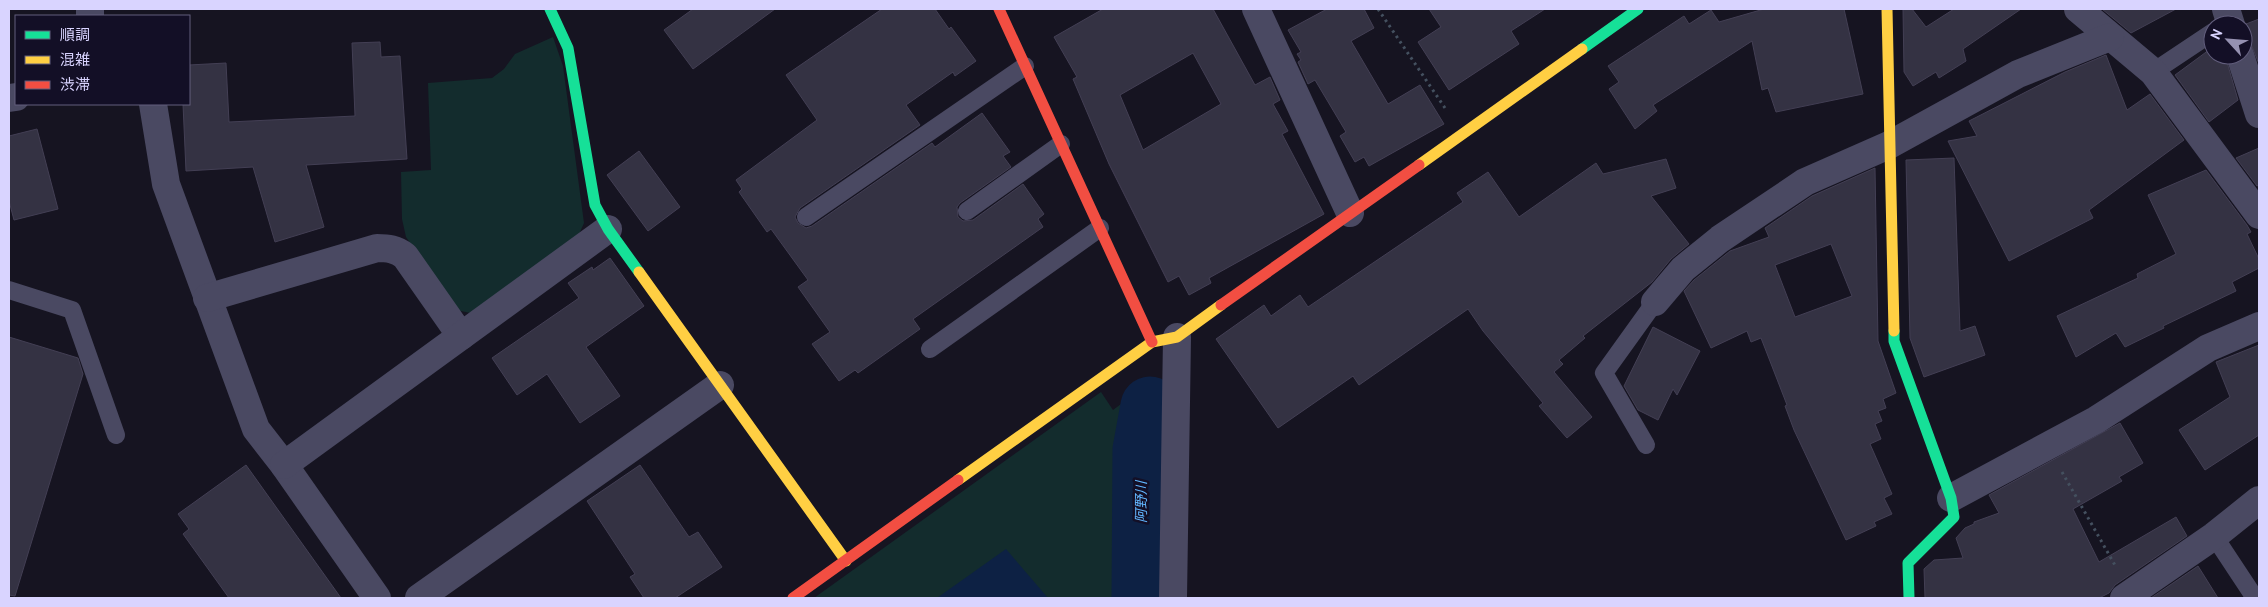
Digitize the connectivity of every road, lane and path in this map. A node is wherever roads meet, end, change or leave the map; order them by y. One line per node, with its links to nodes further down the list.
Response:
1 (550, 9): 23 (street)
2 (999, 9): 11 (street)
3 (1256, 9): 19 (street)
4 (1378, 9): 15 (path)
5 (1638, 9): 15 (street)
6 (1887, 9): 17 (street)
7 (2078, 9): 8 (street)
8 (2110, 37): 12 (street); 17 (street)
9 (2203, 37): 12 (lane)
10 (2243, 65): 14 (street)
11 (1025, 66): 16 (street); 21 (lane)
12 (2153, 72): 20 (street)
13 (153, 105): 25 (street)
14 (2259, 114)
15 (1462, 134): 19 (street)
16 (1061, 144): 18 (lane); 22 (street)
17 (1889, 145): 26 (street); 36 (street)
18 (967, 211)
19 (1350, 214): 29 (street)
20 (2259, 215)
21 (806, 217)
22 (1100, 228): 29 (street); 30 (lane)
23 (608, 229): 28 (street); 31 (street)
24 (9, 290): 32 (lane)
25 (207, 298): 28 (street); 35 (street)
26 (1656, 302): 33 (lane)
27 (2259, 326): 34 (street)
28 (461, 336): 35 (street)
29 (1164, 339): 39 (street); 44 (street)
30 (930, 350)
31 (720, 385): 39 (street); 42 (street)
32 (116, 435)
33 (1646, 445)
34 (2047, 446): 36 (street); 40 (path)
35 (284, 465): 41 (street)
36 (1951, 498): 45 (street)
37 (2259, 500): 38 (street)
38 (2214, 536): 40 (street); 46 (lane)
39 (846, 561): 43 (street)
40 (2128, 596)
41 (378, 598)
42 (419, 598)
43 (793, 598)
44 (1173, 598)
45 (1908, 598)
46 (2256, 598)

